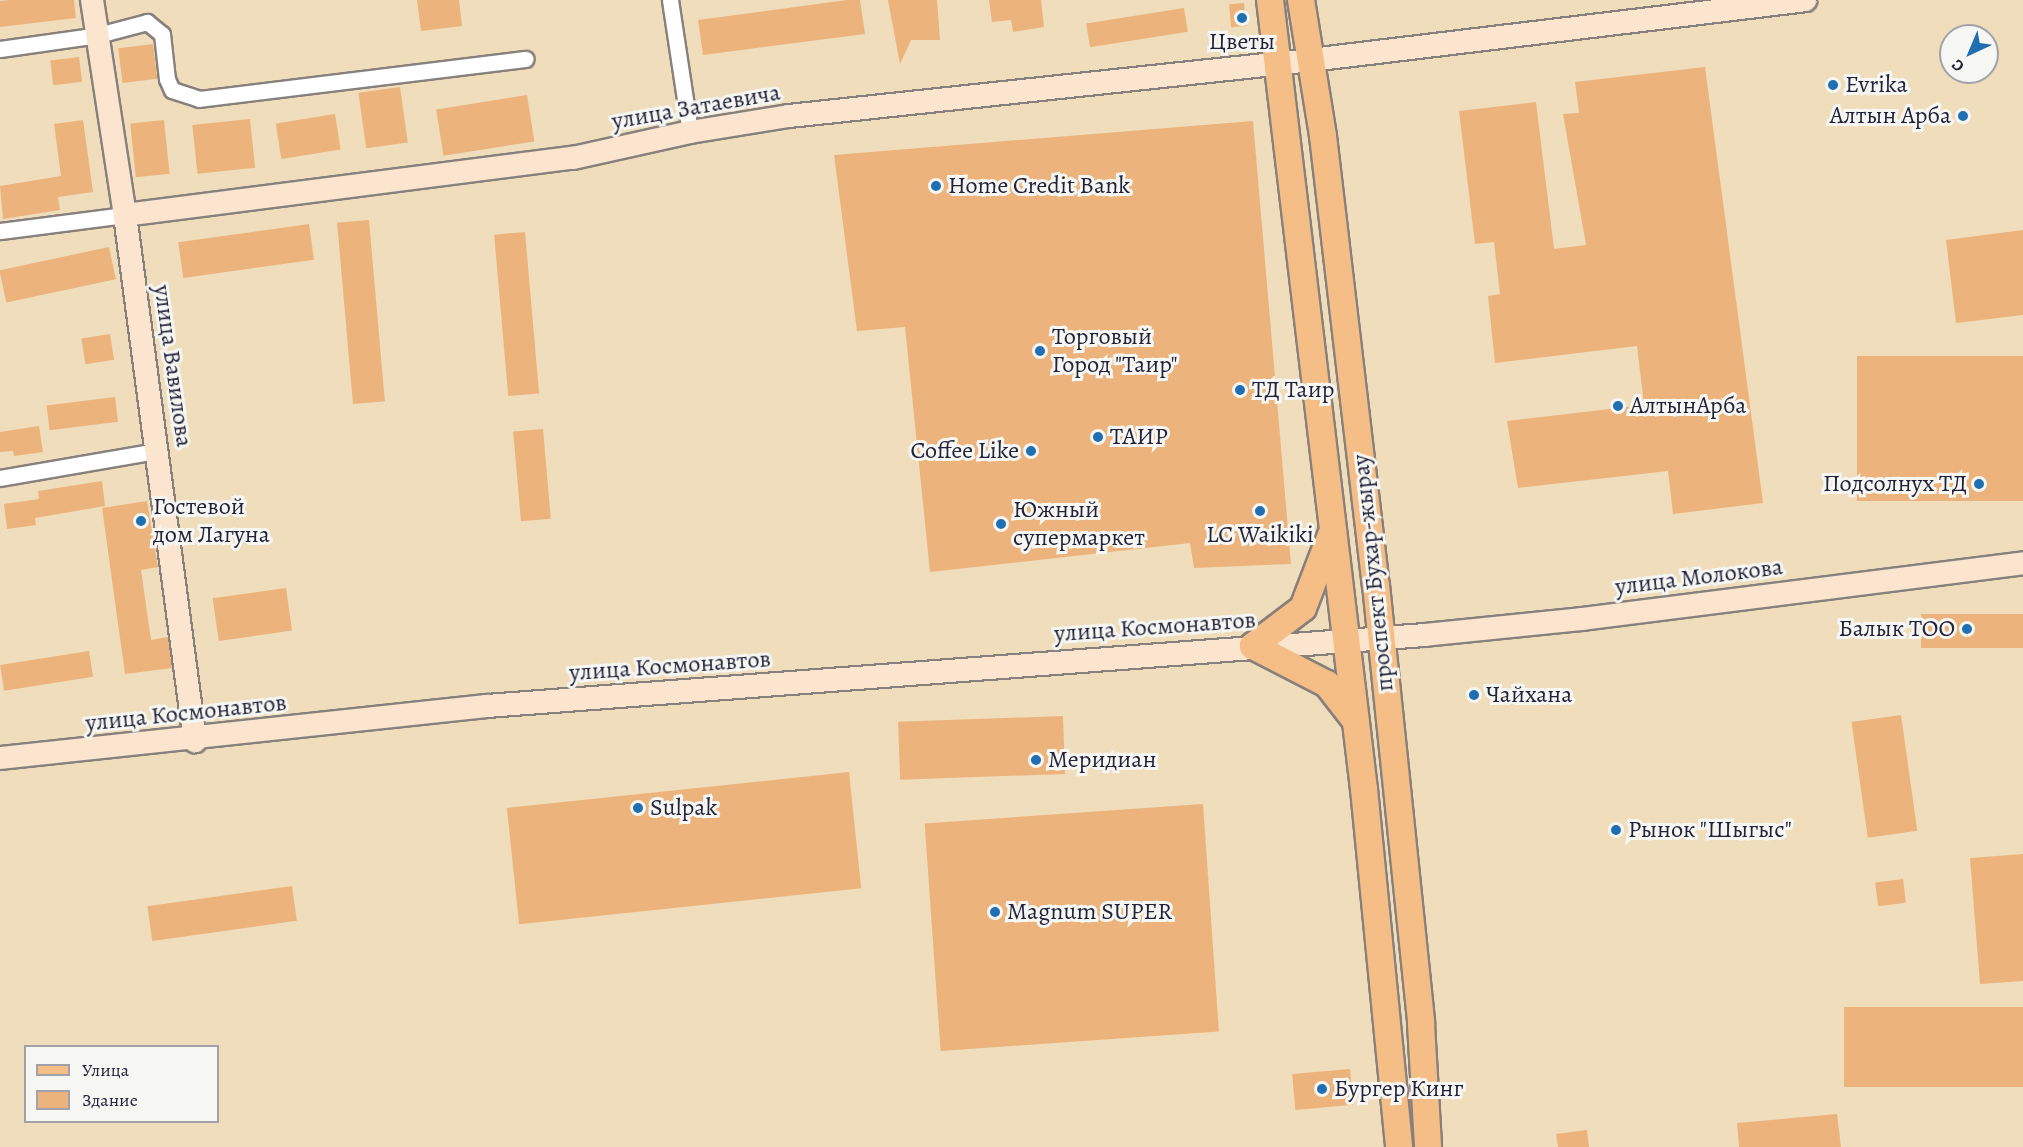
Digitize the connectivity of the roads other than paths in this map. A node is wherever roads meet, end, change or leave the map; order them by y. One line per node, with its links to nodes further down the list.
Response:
1 (92, 0): 6 (street, улица Вавилова)
2 (669, 0): 11 (street)
3 (1270, 0): 10 (main road, проспект Бухар-жырау)
4 (1301, 0): 9 (main road, проспект Бухар-жырау)
5 (1805, 0): 9 (street, улица Затаевича)
6 (98, 36): 7 (street); 8 (street); 12 (street, улица Вавилова)
7 (0, 49)
8 (526, 59)
9 (1311, 60): 10 (street, улица Затаевича); 18 (main road, проспект Бухар-жырау)
10 (1278, 63): 11 (street, улица Затаевича); 16 (main road, проспект Бухар-жырау)
11 (690, 132): 12 (street, улица Затаевича)
12 (125, 215): 13 (street); 14 (street, улица Вавилова)
13 (0, 231)
14 (157, 451): 15 (street); 22 (street, улица Вавилова)
15 (0, 478)
16 (1333, 529): 19 (main road, проспект Бухар-жырау); 20 (main road)
17 (2023, 562): 18 (street, улица Молокова)
18 (1380, 638): 19 (street, улица Молокова); 25 (main road, проспект Бухар-жырау)
19 (1346, 641): 20 (street, улица Космонавтов); 21 (main road, проспект Бухар-жырау)
20 (1253, 646): 21 (main road); 22 (street, улица Космонавтов)
21 (1356, 720): 24 (main road, проспект Бухар-жырау)
22 (195, 741): 23 (street, улица Космонавтов)
23 (0, 759)
24 (1398, 1147)
25 (1428, 1147)

